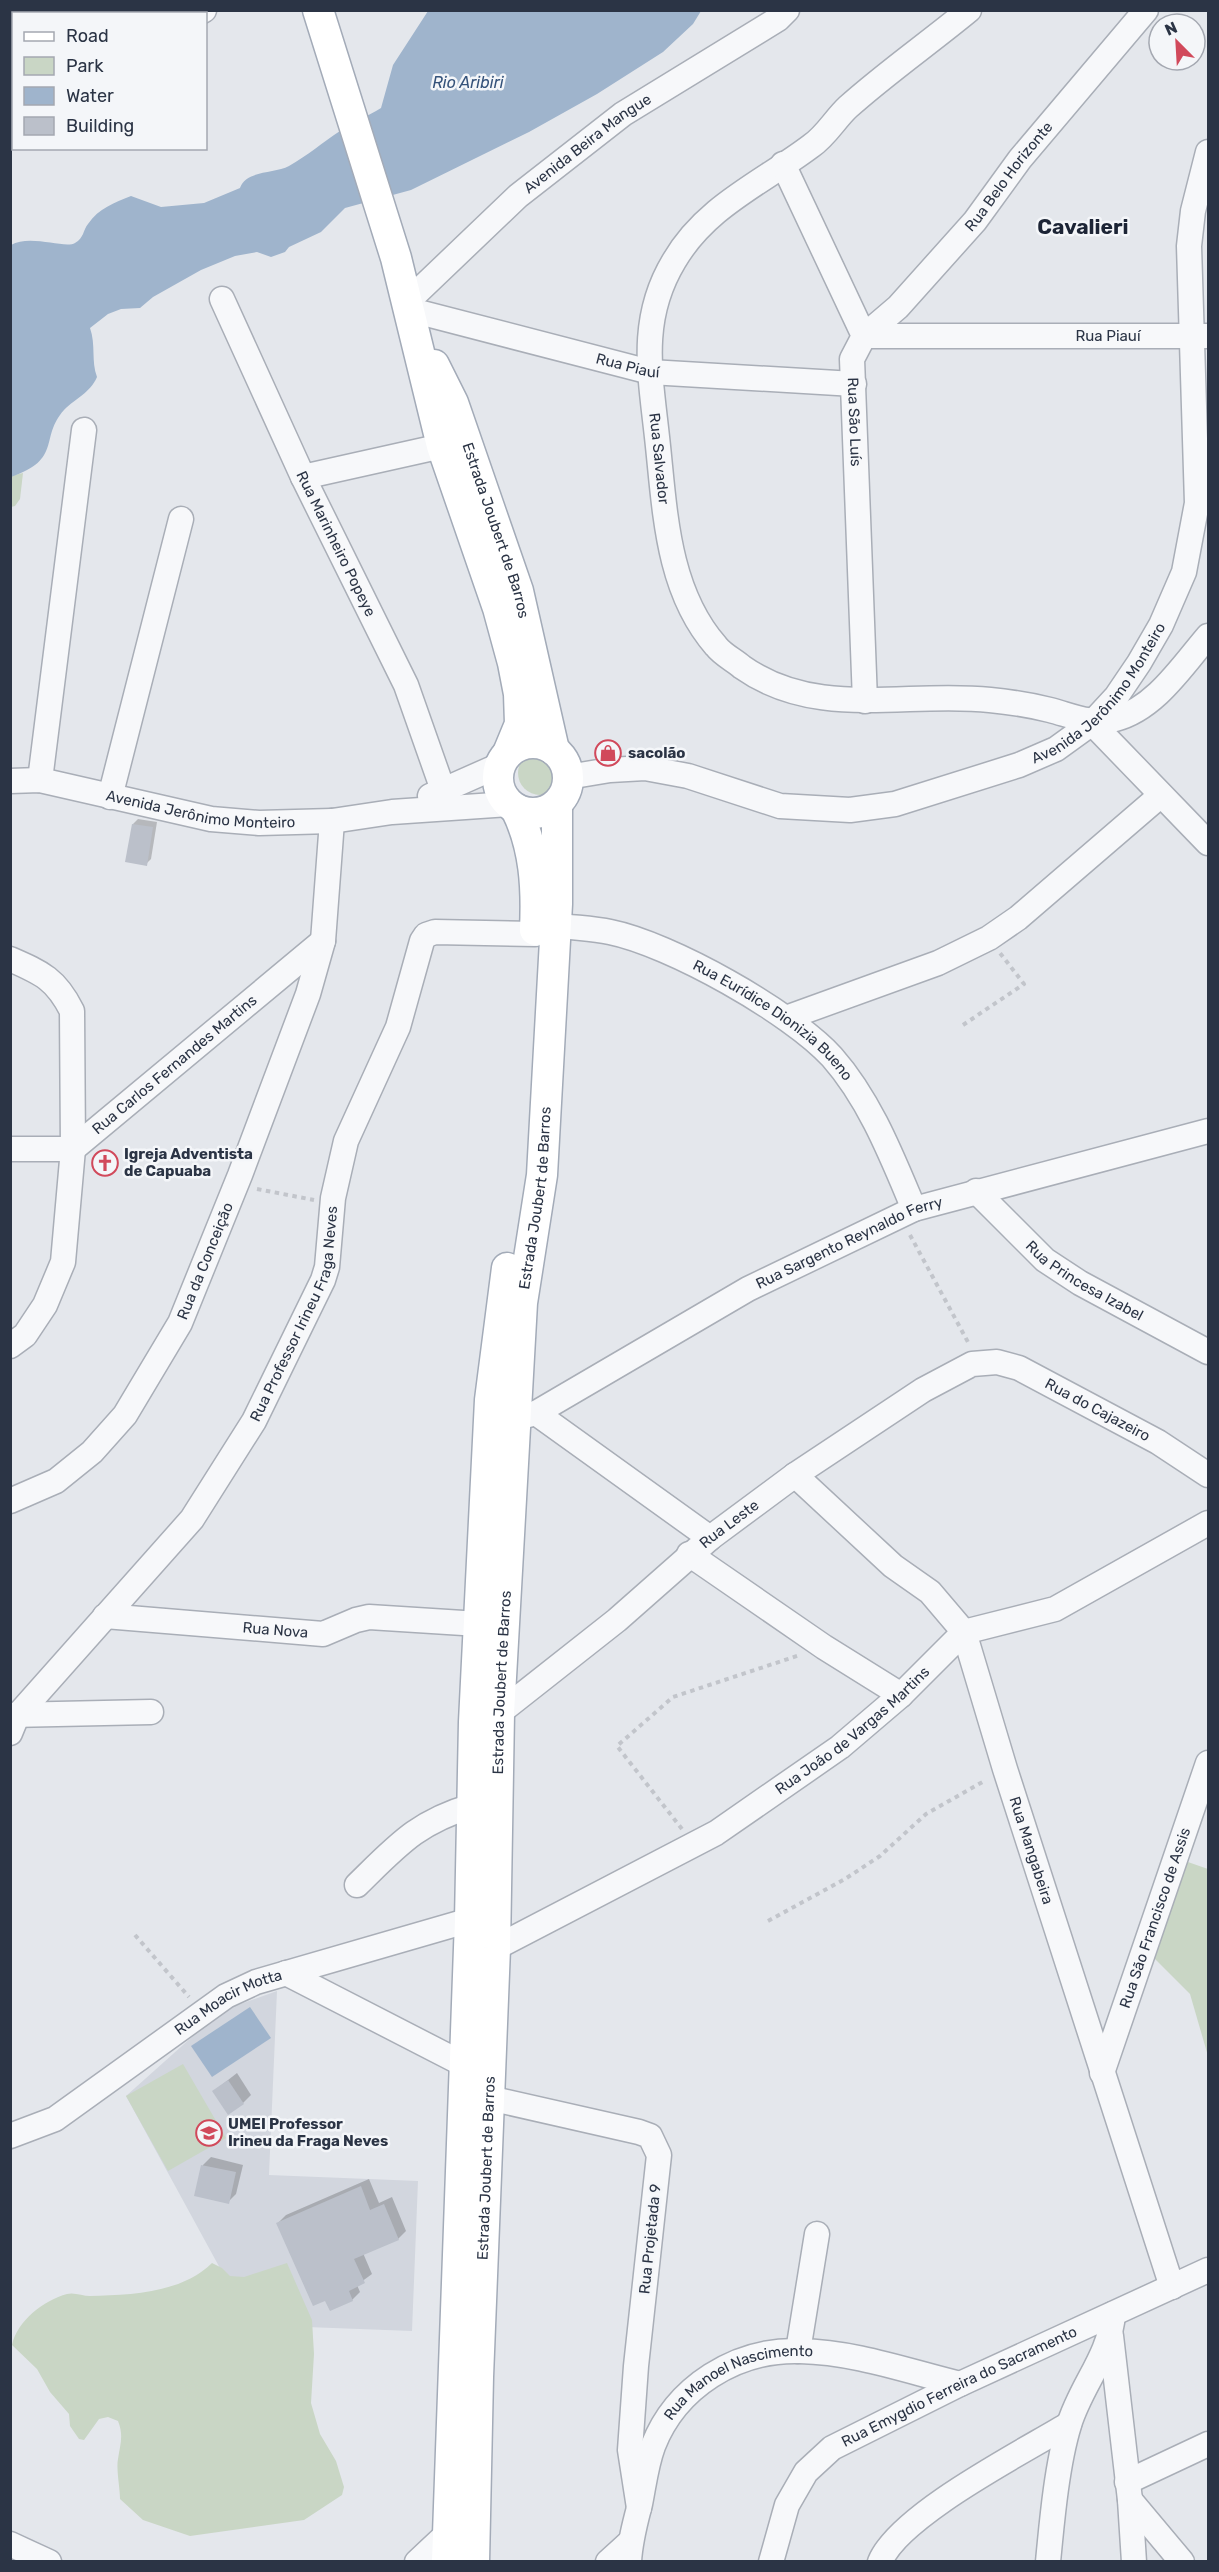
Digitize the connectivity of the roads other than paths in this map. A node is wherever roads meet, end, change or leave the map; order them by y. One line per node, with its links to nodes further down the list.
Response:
1 (318, 10): 8 (main road, Estrada Joubert de Barros)
2 (787, 10): 8 (street, Avenida Beira Mangue)
3 (969, 10): 6 (street, Rua Salvador)
4 (1146, 10): 9 (street, Rua Belo Horizonte)
5 (1209, 152): 10 (street, Avenida Jerônimo Monteiro)
6 (783, 164): 9 (street); 11 (street, Rua Salvador)
7 (222, 298): 15 (street, Rua Marinheiro Popeye)
8 (408, 310): 11 (street, Rua Piauí); 14 (main road, Estrada Joubert de Barros); 20 (main road, Estrada Joubert de Barros)
9 (864, 336): 10 (street, Rua Piauí); 12 (street, Rua São Luís)
10 (1201, 336): 19 (street, Avenida Jerônimo Monteiro)
11 (650, 372): 12 (street, Rua Piauí); 18 (street, Rua Salvador)
12 (854, 384): 18 (street, Rua São Luís)
13 (84, 430): 22 (street)
14 (442, 446): 15 (street); 21 (main road, Estrada Joubert de Barros)
15 (303, 477): 24 (street, Rua Marinheiro Popeye)
16 (181, 519): 27 (street)
17 (1209, 636): 19 (street)
18 (865, 701): 19 (street, Rua Salvador)
19 (1092, 723): 25 (street, Avenida Jerônimo Monteiro); 26 (street)
20 (554, 750): 21 (main road); 25 (main road)
21 (504, 759): 24 (street, Avenida Jerônimo Monteiro); 28 (main road)
22 (40, 780): 23 (street, Avenida Jerônimo Monteiro); 27 (street, Avenida Jerônimo Monteiro)
23 (10, 782)
24 (443, 790): 29 (street, Avenida Jerônimo Monteiro)
25 (563, 790): 28 (main road); 32 (main road, Estrada Joubert de Barros)
26 (1161, 795): 31 (street); 35 (street)
27 (110, 797): 30 (street, Avenida Jerônimo Monteiro)
28 (513, 807): 29 (street, Avenida Jerônimo Monteiro); 32 (main road, Estrada Joubert de Barros)
29 (392, 812): 30 (street, Avenida Jerônimo Monteiro)
30 (332, 821): 33 (street, Rua da Conceição)
31 (1209, 843)
32 (545, 930): 35 (street, Rua Eurídice Dionizia Bueno); 44 (main road, Estrada Joubert de Barros); 51 (street, Rua Professor Irineu Fraga Neves); 52 (main road, Estrada Joubert de Barros)
33 (323, 941): 38 (street, Rua Carlos Fernandes Martins); 47 (street, Rua da Conceição)
34 (10, 959): 38 (street)
35 (786, 1018): 40 (street, Rua Eurídice Dionizia Bueno)
36 (1209, 1131): 39 (street, Rua Sargento Reynaldo Ferry)
37 (10, 1149): 38 (street)
38 (73, 1149): 41 (street)
39 (976, 1191): 40 (street, Rua Sargento Reynaldo Ferry); 42 (street, Rua Princesa Izabel)
40 (907, 1212): 44 (street, Rua Sargento Reynaldo Ferry)
41 (10, 1346)
42 (1209, 1352)
43 (979, 1363): 45 (street, Rua Leste); 46 (street, Rua do Cajazeiro)
44 (525, 1416): 49 (street); 56 (main road, Estrada Joubert de Barros)
45 (795, 1475): 49 (street, Rua Leste); 53 (street, Rua Mangabeira)
46 (1209, 1475)
47 (10, 1501)
48 (1209, 1523): 53 (street)
49 (710, 1538): 50 (street, Rua Leste)
50 (689, 1554): 54 (street); 56 (street, Rua Leste)
51 (105, 1616): 52 (street, Rua Nova); 57 (street, Rua Professor Irineu Fraga Neves)
52 (479, 1624): 59 (main road, Estrada Joubert de Barros)
53 (964, 1632): 54 (street, Rua João de Vargas Martins); 65 (street, Rua Mangabeira)
54 (901, 1695): 62 (street, Rua João de Vargas Martins)
55 (151, 1712): 57 (street)
56 (499, 1713): 62 (main road, Estrada Joubert de Barros)
57 (13, 1721)
58 (1209, 1763): 65 (street, Rua São Francisco de Assis)
59 (472, 1806): 60 (street); 61 (main road, Estrada Joubert de Barros)
60 (357, 1885)
61 (470, 1920): 63 (street, Rua Moacir Motta); 64 (main road, Estrada Joubert de Barros)
62 (495, 1948): 66 (main road, Estrada Joubert de Barros)
63 (286, 1973): 64 (street); 67 (street, Rua Moacir Motta)
64 (463, 2064): 79 (main road, Estrada Joubert de Barros)
65 (1102, 2073): 70 (street, Rua Mangabeira)
66 (489, 2098): 77 (street, Rua Projetada 9); 83 (main road, Estrada Joubert de Barros)
67 (10, 2136)
68 (817, 2234): 72 (street)
69 (1209, 2270): 70 (street, Rua Emygdio Ferreira do Sacramento)
70 (1172, 2287): 71 (street, Rua Emygdio Ferreira do Sacramento)
71 (1112, 2325): 73 (street, Rua Emygdio Ferreira do Sacramento); 74 (street); 76 (street)
72 (798, 2351): 73 (street, Rua Manoel Nascimento); 77 (street, Rua Manoel Nascimento)
73 (960, 2384): 85 (street, Rua Emygdio Ferreira do Sacramento)
74 (1069, 2424): 86 (street); 87 (street)
75 (1209, 2444): 76 (street)
76 (1129, 2491): 88 (street); 89 (street)
77 (639, 2508): 80 (street, Rua Manoel Nascimento)
78 (10, 2544): 81 (street)
79 (448, 2547): 82 (street)
80 (630, 2552): 84 (street)
81 (49, 2562)
82 (417, 2562)
83 (474, 2562)
84 (608, 2562)
85 (771, 2562)
86 (880, 2562)
87 (1048, 2562)
88 (1134, 2562)
89 (1182, 2562)

